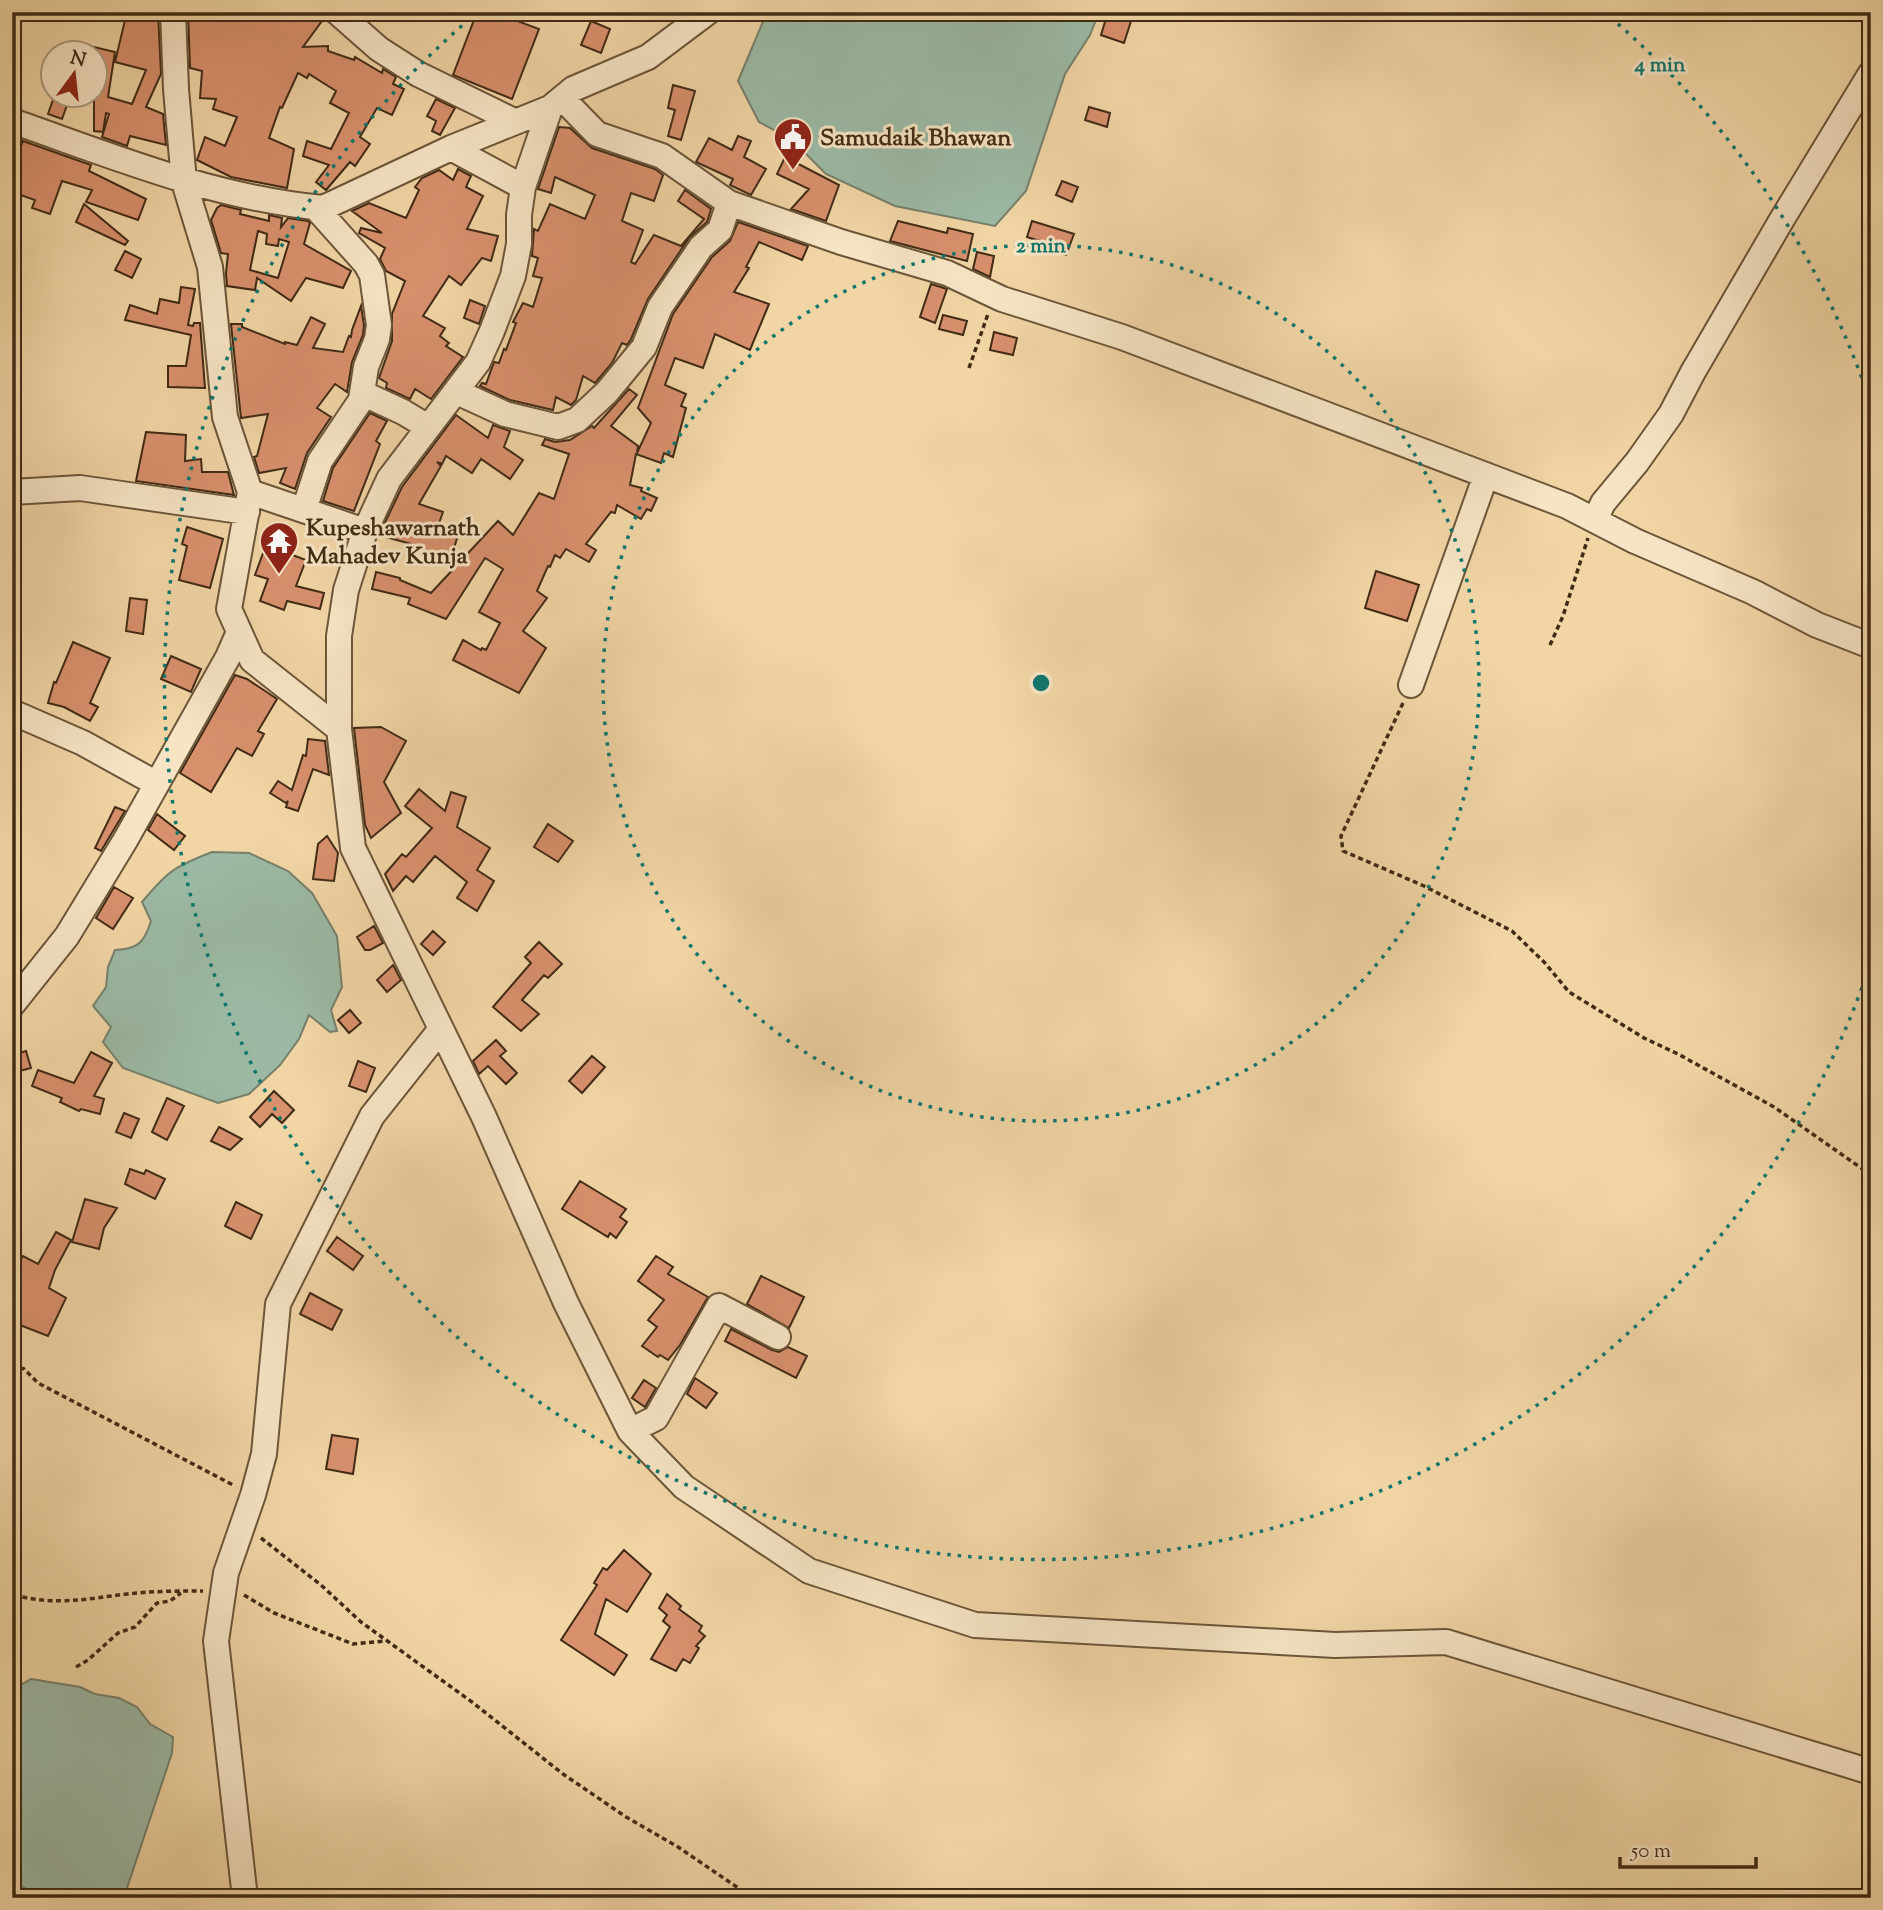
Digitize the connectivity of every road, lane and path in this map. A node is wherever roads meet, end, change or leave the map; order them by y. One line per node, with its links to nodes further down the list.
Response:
1 (173, 12): 9 (street)
2 (338, 12): 7 (street)
3 (708, 12): 5 (street)
4 (1871, 73): 22 (street)
5 (556, 103): 7 (street); 10 (street); 11 (street)
6 (12, 121): 9 (street)
7 (514, 121): 8 (street)
8 (451, 148): 10 (street); 12 (street)
9 (184, 182): 12 (street); 20 (street)
10 (523, 187): 15 (street)
11 (729, 202): 13 (street); 15 (street)
12 (316, 208): 16 (street)
13 (996, 296): 14 (path); 18 (street)
14 (969, 368)
15 (457, 391): 17 (street)
16 (362, 393): 17 (street); 21 (street)
17 (428, 427): 23 (street)
18 (1486, 475): 22 (street); 27 (street)
19 (12, 492): 20 (street)
20 (248, 502): 21 (street); 24 (street)
21 (304, 510): 23 (street)
22 (1595, 520): 25 (path); 26 (street)
23 (365, 531): 29 (street)
24 (239, 632): 29 (street); 30 (street)
25 (1550, 645)
26 (1871, 646)
27 (1411, 685): 33 (path)
28 (12, 712): 30 (street)
29 (339, 729): 32 (street)
30 (157, 784): 31 (street)
31 (12, 1004)
32 (442, 1029): 36 (street); 37 (street)
33 (1871, 1175)
34 (778, 1337): 36 (street)
35 (12, 1365): 37 (path)
36 (630, 1431): 44 (street)
37 (253, 1495): 38 (street)
38 (242, 1524): 39 (street); 42 (path)
39 (223, 1587): 40 (path); 42 (path); 45 (street)
40 (182, 1591): 41 (path); 43 (path)
41 (14, 1595)
42 (387, 1641): 46 (path)
43 (76, 1667)
44 (1871, 1772)
45 (245, 1898)
46 (753, 1898)

